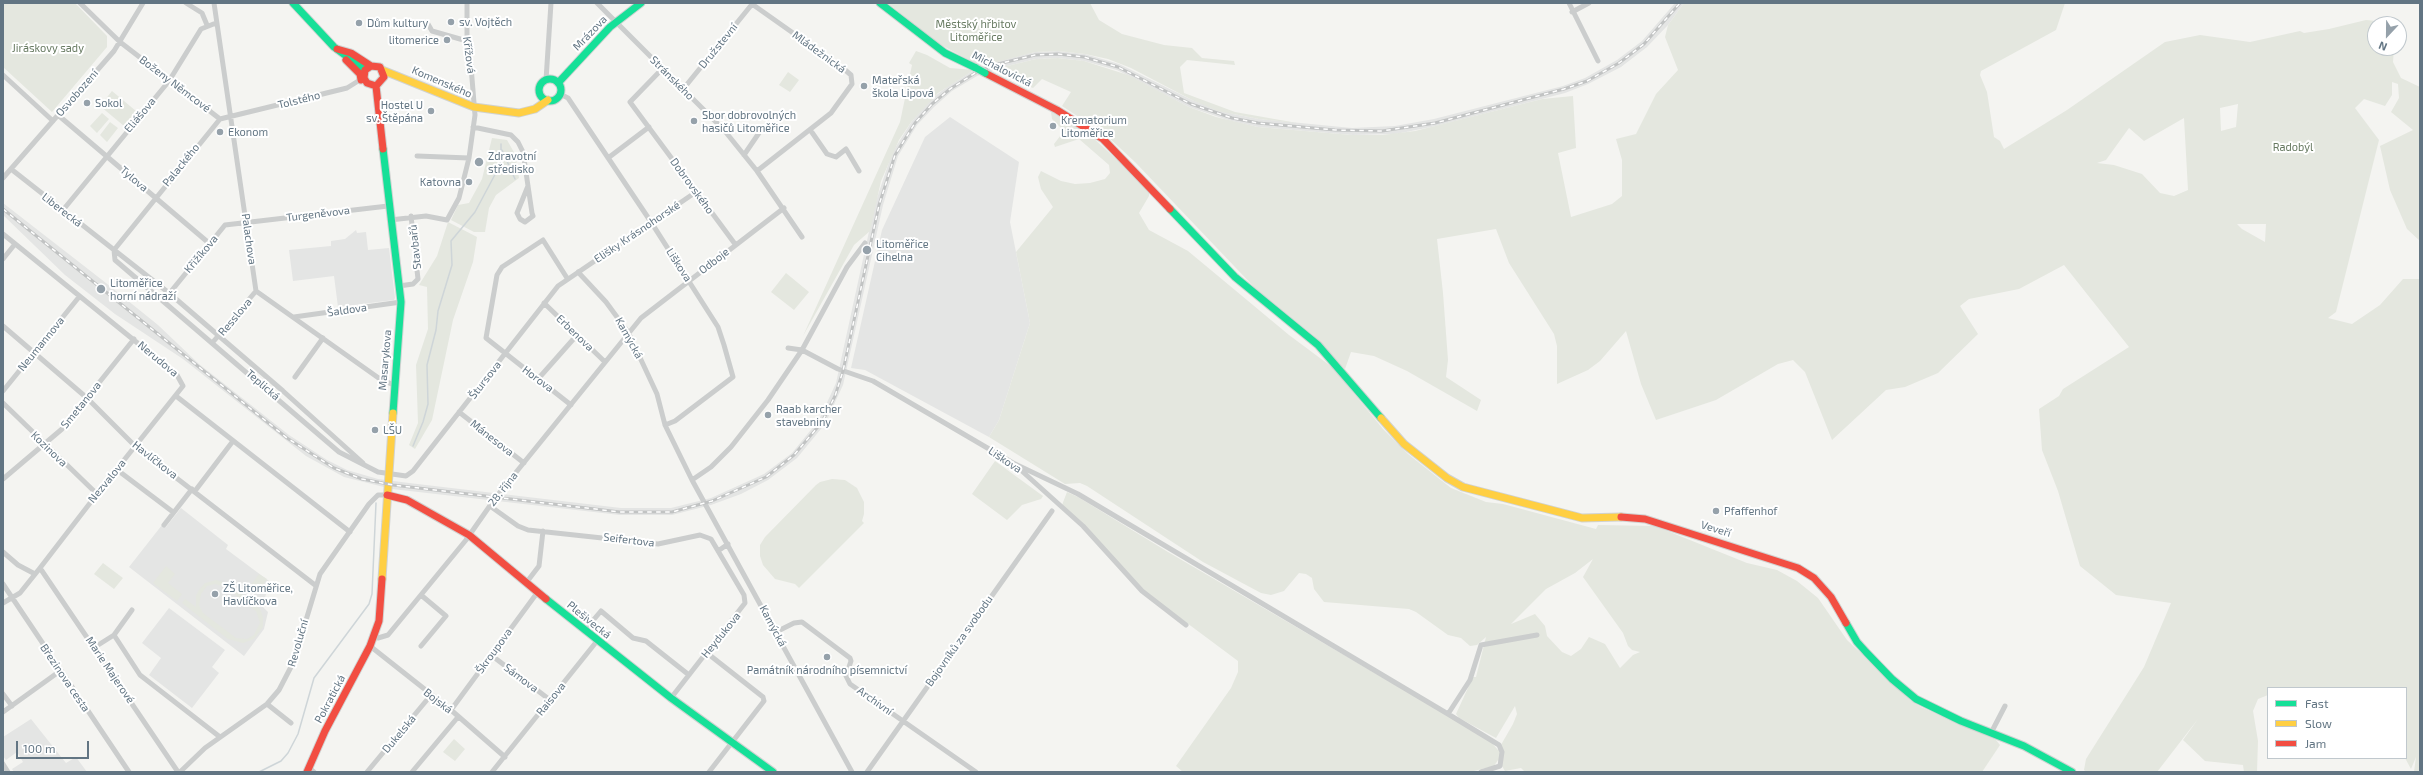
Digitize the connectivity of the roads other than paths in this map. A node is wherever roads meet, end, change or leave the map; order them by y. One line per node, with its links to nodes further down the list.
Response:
1 (80, 3): 22 (street, Boženy Němcové)
2 (143, 3): 22 (street, Osvobození)
3 (186, 3): 20 (street)
4 (214, 3): 18 (street, Palachova)
5 (293, 3): 23 (street)
6 (467, 3): 21 (street, Křížová)
7 (551, 3): 31 (street)
8 (597, 3): 15 (street, Stránského)
9 (606, 3): 15 (street)
10 (641, 3): 17 (street, Mrázova)
11 (880, 3): 125 (street, Michalovická, bridge)
12 (1569, 3): 16 (street)
13 (1589, 3): 16 (street)
14 (753, 4): 35 (street, Družstevní); 48 (street, Mládežnická)
15 (602, 8): 17 (street, Stránského)
16 (1572, 12): 24 (street)
17 (617, 22): 25 (street, Stránského); 33 (street, Mrázova)
18 (216, 23): 20 (street); 42 (street, Palachova)
19 (428, 24): 21 (street)
20 (207, 25): 32 (street, Eliášova)
21 (467, 41): 39 (street, Křížová)
22 (120, 42): 32 (street, Boženy Němcové); 41 (street, Osvobození)
23 (337, 49): 27 (street); 27 (street)
24 (1598, 61)
25 (663, 68): 35 (street, Stránského); 46 (street, Dobrovského)
26 (382, 70): 27 (street); 28 (street, Komenského); 30 (street)
27 (365, 74): 34 (street); 42 (street, Tolstého)
28 (397, 74): 30 (street, Komenského); 39 (street, Komenského)
29 (3, 75): 44 (street)
30 (384, 79): 34 (street)
31 (546, 80): 33 (street); 37 (street)
32 (169, 81): 43 (street, Boženy Němcové); 49 (street, Eliášova)
33 (558, 83): 36 (street)
34 (376, 86): 61 (street, Masarykova)
35 (684, 88): 50 (street, Stránského)
36 (560, 94): 38 (street); 53 (street, Liškova)
37 (541, 96): 38 (street); 40 (street)
38 (548, 100): 40 (street)
39 (474, 106): 40 (street, Komenského); 45 (street, Křížová)
40 (529, 111)
41 (58, 115): 44 (street, Osvobození); 49 (street, Tylova)
42 (232, 116): 43 (street, Boženy Němcové); 66 (street, Palachova)
43 (220, 119): 60 (street, Palackého)
44 (53, 121): 54 (street, Osvobození)
45 (473, 127): 52 (street, Křížová); 58 (street)
46 (649, 127): 53 (street); 59 (street, Dobrovského)
47 (762, 130): 50 (street)
48 (811, 131): 55 (street, Mládežnická); 56 (street)
49 (106, 155): 60 (street, Tylova); 63 (street, Eliášova)
50 (744, 155): 55 (street, Stránského)
51 (417, 156): 52 (street)
52 (469, 158): 64 (street, Křížová)
53 (608, 158): 67 (street, Liškova)
54 (11, 169): 57 (street, Osvobození); 63 (street, Liberecká)
55 (757, 171): 62 (street, Stránského)
56 (859, 171)
57 (3, 178)
58 (528, 186): 58 (street)
59 (696, 192): 67 (street, Elišky Krásnohorské); 73 (street, Dobrovského)
60 (155, 197): 72 (street, Tylova); 74 (street, Palackého)
61 (388, 206): 65 (street, Masarykova); 66 (street, Turgeněvova)
62 (784, 208): 69 (street, Stránského); 73 (street, Odboje)
63 (63, 210): 74 (street, Liberecká)
64 (411, 216): 65 (street); 79 (street, Stavbařů)
65 (390, 220): 79 (street, Masarykova)
66 (247, 222): 72 (street, Křižíkova); 80 (street, Palachova)
67 (651, 222): 76 (street, Elišky Krásnohorské); 78 (street, Liškova)
68 (3, 234): 71 (street, Nerudova)
69 (802, 237)
70 (865, 243): 95 (street)
71 (15, 244): 75 (street); 82 (street, Nerudova)
72 (210, 244): 81 (street, Křižíkova)
73 (735, 244): 78 (street, Odboje)
74 (114, 250): 81 (street, Liberecká); 83 (street, Liberecká)
75 (3, 259)
76 (578, 272): 77 (street, Štursova); 88 (street, Kamýcká)
77 (567, 278): 85 (street, Štursova); 97 (street, Horova)
78 (688, 280): 88 (street, Odboje); 108 (street, Liškova)
79 (399, 286): 84 (street, Masarykova)
80 (256, 291): 86 (street); 90 (street, Resslova)
81 (169, 293): 83 (street, Křižíkova); 90 (street, Teplická)
82 (79, 297): 92 (street, Nerudova); 96 (street, Neumannova)
83 (164, 300): 93 (street, Teplická)
84 (401, 302): 86 (street, Šaldova); 101 (street, Masarykova)
85 (544, 303): 89 (street, Erbenova); 97 (street, Štursova)
86 (294, 317): 91 (street)
87 (3, 326): 96 (street, Havlíčkova)
88 (628, 332): 98 (street, 28. října); 108 (street, Kamýcká)
89 (577, 335): 98 (street, Erbenova); 100 (street)
90 (219, 336): 93 (street, Resslova); 114 (street, Teplická)
91 (323, 338): 99 (street); 101 (street)
92 (134, 339): 103 (street, Nerudova); 104 (street, Smetanova)
93 (213, 342): 114 (street, Teplická)
94 (788, 348): 95 (street, Liškova)
95 (802, 350): 113 (street, Liškova); 118 (street)
96 (35, 352): 102 (street, Neumannova); 104 (street, Havlíčkova)
97 (505, 354): 100 (street, Horova); 107 (street, Štursova)
98 (605, 362): 106 (street, 28. října)
99 (295, 377)
100 (538, 379): 106 (street, Horova)
101 (394, 385): 116 (street, Masarykova)
102 (3, 391)
103 (176, 396): 109 (street, Nerudova); 111 (street, Nezvalova)
104 (87, 398): 110 (street, Smetanova); 111 (street, Havlíčkova)
105 (3, 403): 110 (street, Kozinova)
106 (571, 405): 112 (street, 28. října)
107 (459, 412): 112 (street, Mánesova); 116 (street, Štursova)
108 (665, 425): 118 (street, Kamýcká)
109 (233, 441): 119 (street); 127 (street, Nerudova)
110 (44, 444): 117 (street, Smetanova); 120 (street, Kozinova)
111 (135, 446): 115 (street, Nezvalova); 119 (street, Havlíčkova)
112 (524, 463): 122 (street, 28. října)
113 (1013, 463): 143 (street, Liškova); 166 (street)
114 (365, 465): 116 (street, Teplická)
115 (116, 469): 120 (street, Nezvalova); 124 (street)
116 (388, 474): 121 (street, Masarykova)
117 (3, 478)
118 (692, 480): 130 (street, Kamýcká)
119 (193, 490): 124 (street); 137 (street, Havlíčkova)
120 (96, 494): 133 (street, Nezvalova)
121 (387, 495): 127 (street, Revoluční); 129 (street, Plešivecká); 147 (street, Masarykova)
122 (490, 506): 128 (street, Seifertova); 129 (street, 28. října)
123 (1052, 510): 168 (street, Bojovníků za svobodu)
124 (173, 512): 126 (street)
125 (1617, 517): 170 (street, Veveří)
126 (164, 525)
127 (350, 532): 137 (street, Revoluční)
128 (543, 532): 131 (street, Seifertova); 135 (street)
129 (469, 535): 135 (street, Plešivecká); 139 (street, 28. října)
130 (728, 544): 131 (street); 145 (street, Kamýcká)
131 (718, 551): 153 (street, Heydukova)
132 (3, 552): 134 (street)
133 (40, 568): 134 (street, Nezvalova); 152 (street, Marie Majerové)
134 (35, 574): 140 (street, Nezvalova)
135 (526, 583): 138 (street, Plešivecká)
136 (3, 584): 140 (street, Březinova cesta)
137 (315, 585): 161 (street, Revoluční)
138 (537, 593): 144 (street, Plešivecká); 154 (street, Škroupova)
139 (421, 595): 147 (street, 28. října); 151 (street)
140 (12, 597): 141 (street, Nezvalova); 155 (street, Březinova cesta)
141 (3, 603)
142 (132, 610): 146 (street)
143 (1186, 625)
144 (584, 631): 149 (street, Plešivecká); 156 (street)
145 (776, 632): 168 (street, Archivní); 184 (street, Kamýcká)
146 (114, 634): 152 (street); 171 (street)
147 (374, 636): 150 (street, Pokratická)
148 (1537, 636): 166 (street)
149 (597, 641): 159 (street, Plešivecká); 160 (street, Raisova)
150 (370, 646): 158 (street, Bojská); 175 (street, Pokratická)
151 (421, 646)
152 (94, 647): 178 (street, Marie Majerové)
153 (707, 653): 156 (street, Heydukova); 172 (street)
154 (491, 655): 160 (street, Sámova); 164 (street, Škroupova)
155 (60, 671): 162 (street); 177 (street, Březinova cesta)
156 (689, 675): 159 (street, Heydukova)
157 (3, 694): 162 (street)
158 (431, 696): 164 (street, Bojská); 179 (street, Dukelská)
159 (671, 698): 172 (street, Plešivecká)
160 (550, 700): 173 (street, Raisova)
161 (267, 704): 169 (street); 171 (street, Revoluční)
162 (12, 706): 165 (street)
163 (2005, 706): 170 (street)
164 (451, 710): 167 (street, Bojská)
165 (3, 712)
166 (1448, 714): 187 (street)
167 (458, 716): 173 (street, Bojská); 180 (street)
168 (903, 721): 185 (street, Bojovníků za svobodu); 186 (street, Archivní)
169 (291, 722)
170 (1991, 733): 188 (street, Veveří)
171 (220, 737): 178 (street, Revoluční)
172 (732, 743): 182 (street); 183 (street, Plešivecká)
173 (505, 757): 181 (street, Raisova)
174 (3, 764): 176 (street)
175 (310, 771)
176 (8, 772)
177 (129, 772)
178 (179, 772)
179 (367, 772)
180 (412, 772)
181 (492, 772)
182 (709, 772)
183 (773, 772)
184 (852, 772)
185 (867, 772)
186 (976, 772)
187 (1481, 772)
188 (2072, 772)

